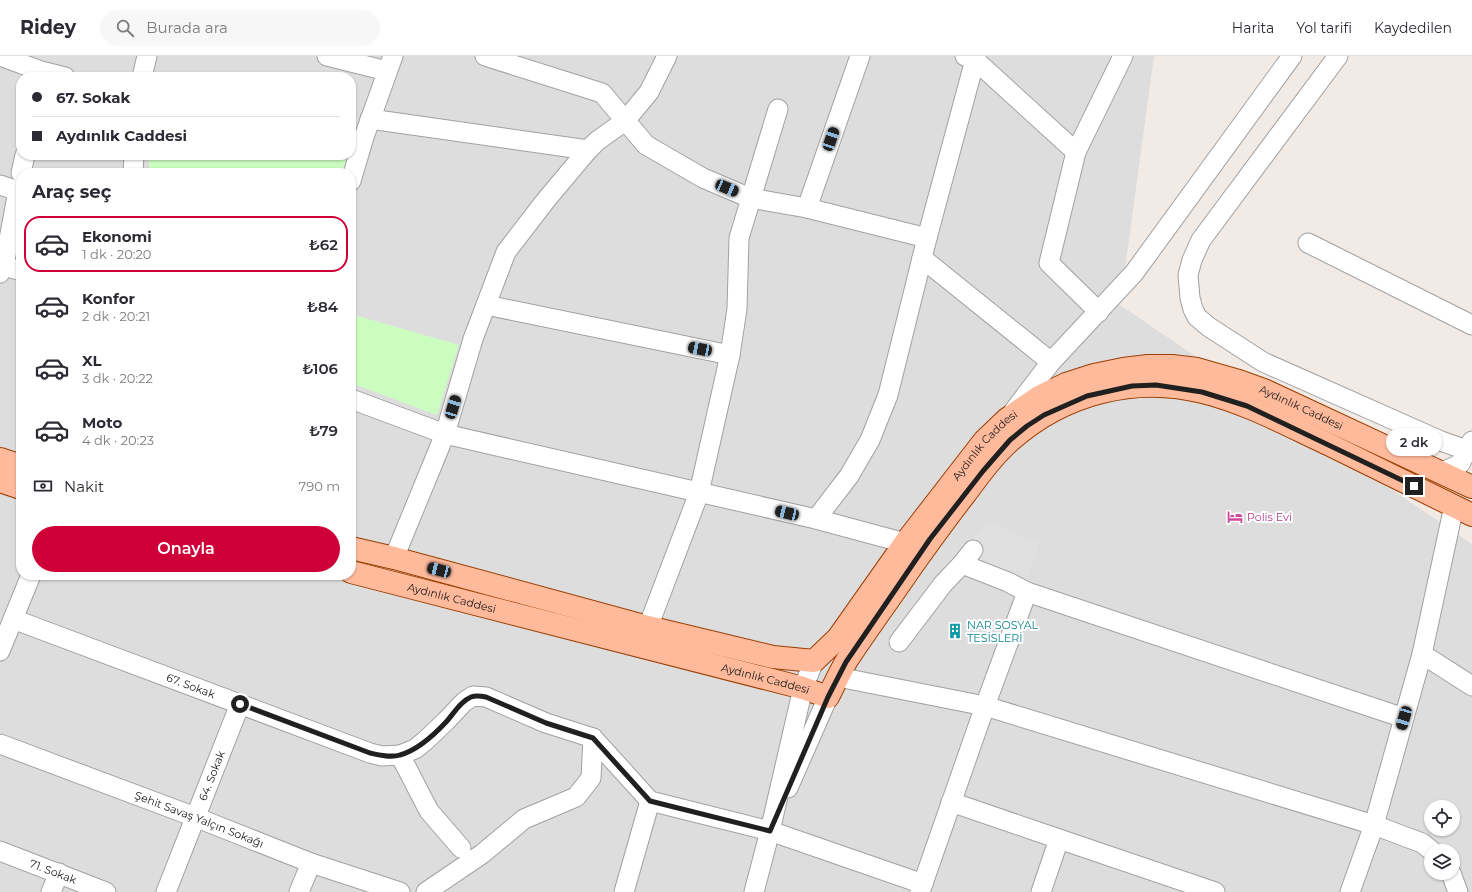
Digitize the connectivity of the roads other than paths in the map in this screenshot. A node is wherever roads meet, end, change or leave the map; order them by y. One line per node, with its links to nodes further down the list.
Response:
1 (0, 56): 13 (street)
2 (147, 56): 15 (street)
3 (327, 56): 12 (street)
4 (485, 56): 11 (street)
5 (667, 56): 18 (street)
6 (860, 56): 25 (street)
7 (1123, 56): 22 (street)
8 (1292, 56): 31 (street)
9 (1338, 56): 38 (street)
10 (972, 57): 22 (street); 26 (street)
11 (527, 62): 18 (street)
12 (390, 63): 17 (street)
13 (41, 68): 14 (street)
14 (52, 72)
15 (143, 72)
16 (778, 110): 24 (street)
17 (370, 119): 19 (street); 21 (street)
18 (625, 121): 21 (street); 24 (street)
19 (358, 136): 20 (street)
20 (356, 149)
21 (588, 150): 30 (street)
22 (1076, 152): 31 (street)
23 (15, 180): 29 (street)
24 (750, 198): 25 (street); 33 (street)
25 (807, 208): 26 (street)
26 (927, 238): 28 (street)
27 (1308, 243): 32 (street)
28 (922, 258): 34 (street); 47 (street)
29 (8, 270)
30 (486, 305): 33 (street); 37 (street)
31 (1099, 312): 34 (street)
32 (1472, 325)
33 (730, 355): 45 (street)
34 (1050, 362): 36 (street)
35 (356, 401): 37 (street)
36 (1007, 419): 41 (main road, Aydınlık Caddesi); 48 (main road, Aydınlık Caddesi)
37 (445, 434): 45 (street); 50 (street)
38 (1470, 448): 41 (street)
39 (0, 459): 40 (main road)
40 (16, 464)
41 (1440, 473): 44 (main road, Aydınlık Caddesi)
42 (0, 481): 43 (main road)
43 (16, 486)
44 (1472, 487)
45 (699, 493): 47 (street); 55 (street)
46 (1463, 510): 58 (street); 60 (main road, Aydınlık Caddesi)
47 (816, 519): 48 (street)
48 (905, 543): 59 (main road, Aydınlık Caddesi)
49 (356, 549): 50 (main road, Aydınlık Caddesi)
50 (394, 558): 55 (main road, Aydınlık Caddesi)
51 (356, 573): 62 (main road, Aydınlık Caddesi)
52 (28, 580): 54 (street)
53 (1025, 596): 56 (street); 65 (street); 66 (street)
54 (8, 621): 57 (street); 64 (street, 67. Sokak)
55 (648, 627): 59 (main road, Aydınlık Caddesi)
56 (899, 642)
57 (0, 651)
58 (1422, 654): 61 (street); 66 (street)
59 (814, 661): 60 (main road); 62 (street)
60 (840, 672): 63 (main road, Aydınlık Caddesi); 65 (street)
61 (1472, 686)
62 (803, 688): 63 (main road, Aydınlık Caddesi); 74 (street)
63 (828, 697): 74 (street)
64 (240, 704): 69 (street, 67. Sokak); 72 (street, 64. Sokak)
65 (985, 706): 71 (street); 73 (street)
66 (1404, 718): 73 (street)
67 (593, 738): 69 (street); 70 (street); 88 (street)
68 (0, 744): 72 (street, Şehit Savaş Yalçın Sokağı)
69 (400, 755): 77 (street)
70 (650, 801): 74 (street); 89 (street)
71 (951, 802): 75 (street); 82 (street)
72 (195, 817): 79 (street, Şehit Savaş Yalçın Sokağı); 85 (street, 64. Sokak)
73 (1374, 825): 76 (street); 93 (street)
74 (770, 831): 82 (street); 90 (street)
75 (1059, 839): 91 (street); 92 (street)
76 (1424, 845)
77 (461, 848)
78 (0, 851): 80 (street, 71. Sokak)
79 (311, 863): 86 (street); 87 (street, Şehit Savaş Yalçın Sokağı)
80 (59, 873): 83 (street); 84 (street, 71. Sokak)
81 (1454, 880): 94 (street)
82 (922, 888)
83 (51, 892)
84 (106, 892)
85 (166, 892)
86 (298, 892)
87 (400, 892)
88 (426, 892)
89 (624, 892)
90 (754, 892)
91 (1040, 892)
92 (1215, 892)
93 (1350, 892)
94 (1458, 892)

